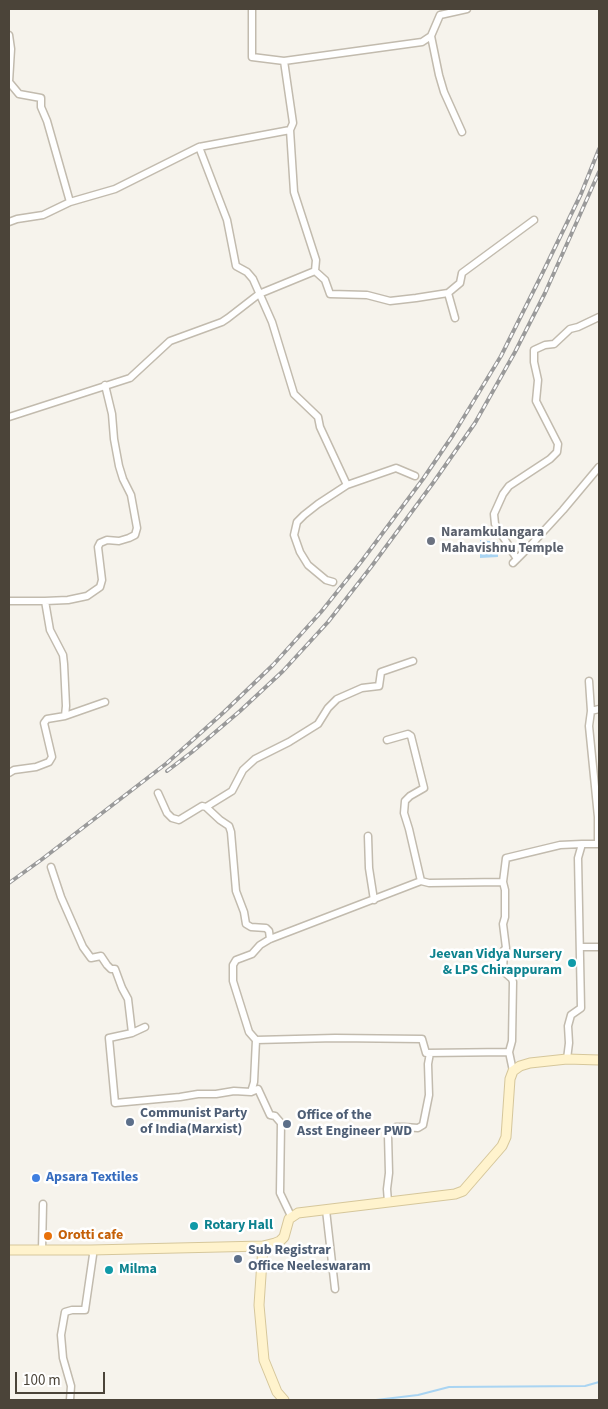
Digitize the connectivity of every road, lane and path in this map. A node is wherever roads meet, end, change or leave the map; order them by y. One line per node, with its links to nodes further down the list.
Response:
1 (252, 9): 6 (street)
2 (467, 9): 4 (street)
3 (9, 35): 5 (street)
4 (431, 36): 6 (street); 8 (street)
5 (10, 49): 10 (street)
6 (284, 61): 7 (street)
7 (290, 130): 9 (street); 13 (street)
8 (462, 132)
9 (199, 147): 10 (street); 15 (street)
10 (70, 202): 12 (street)
11 (534, 220): 14 (street)
12 (9, 222)
13 (315, 271): 14 (street); 15 (street)
14 (448, 293): 17 (street)
15 (259, 294): 18 (street); 22 (street)
16 (599, 317): 20 (street)
17 (456, 318)
18 (105, 385): 19 (street); 25 (street)
19 (9, 417)
20 (599, 467)
21 (415, 476): 22 (street)
22 (347, 485): 23 (street)
23 (332, 582)
24 (9, 600): 25 (street)
25 (45, 601): 31 (street)
26 (413, 661): 35 (street)
27 (589, 681): 30 (street)
28 (105, 702): 31 (street)
29 (599, 709): 30 (street)
30 (591, 711): 38 (street)
31 (65, 716): 33 (street)
32 (387, 740): 40 (street)
33 (9, 773)
34 (158, 793): 35 (street)
35 (206, 807): 43 (street)
36 (368, 836): 42 (street)
37 (582, 844): 38 (street); 41 (street); 44 (street)
38 (599, 845)
39 (51, 867): 47 (street)
40 (422, 880): 41 (street); 42 (street)
41 (503, 882): 49 (street)
42 (374, 900): 43 (street)
43 (270, 940): 48 (street)
44 (580, 947): 45 (street); 51 (street)
45 (599, 947)
46 (145, 1027): 47 (street)
47 (132, 1033): 54 (street)
48 (256, 1040): 50 (street); 54 (street)
49 (509, 1052): 50 (street); 53 (street)
50 (430, 1053): 55 (street)
51 (566, 1059): 52 (main road); 53 (main road)
52 (599, 1060)
53 (513, 1071): 55 (main road)
54 (250, 1092): 58 (street)
55 (388, 1202): 57 (main road)
56 (43, 1204): 61 (street)
57 (326, 1210): 58 (main road); 63 (street)
58 (291, 1216): 59 (main road)
59 (263, 1246): 62 (main road); 65 (main road)
60 (9, 1250): 61 (main road)
61 (42, 1250): 62 (main road)
62 (91, 1250): 64 (street)
63 (335, 1289)
64 (70, 1400)
65 (284, 1400)

